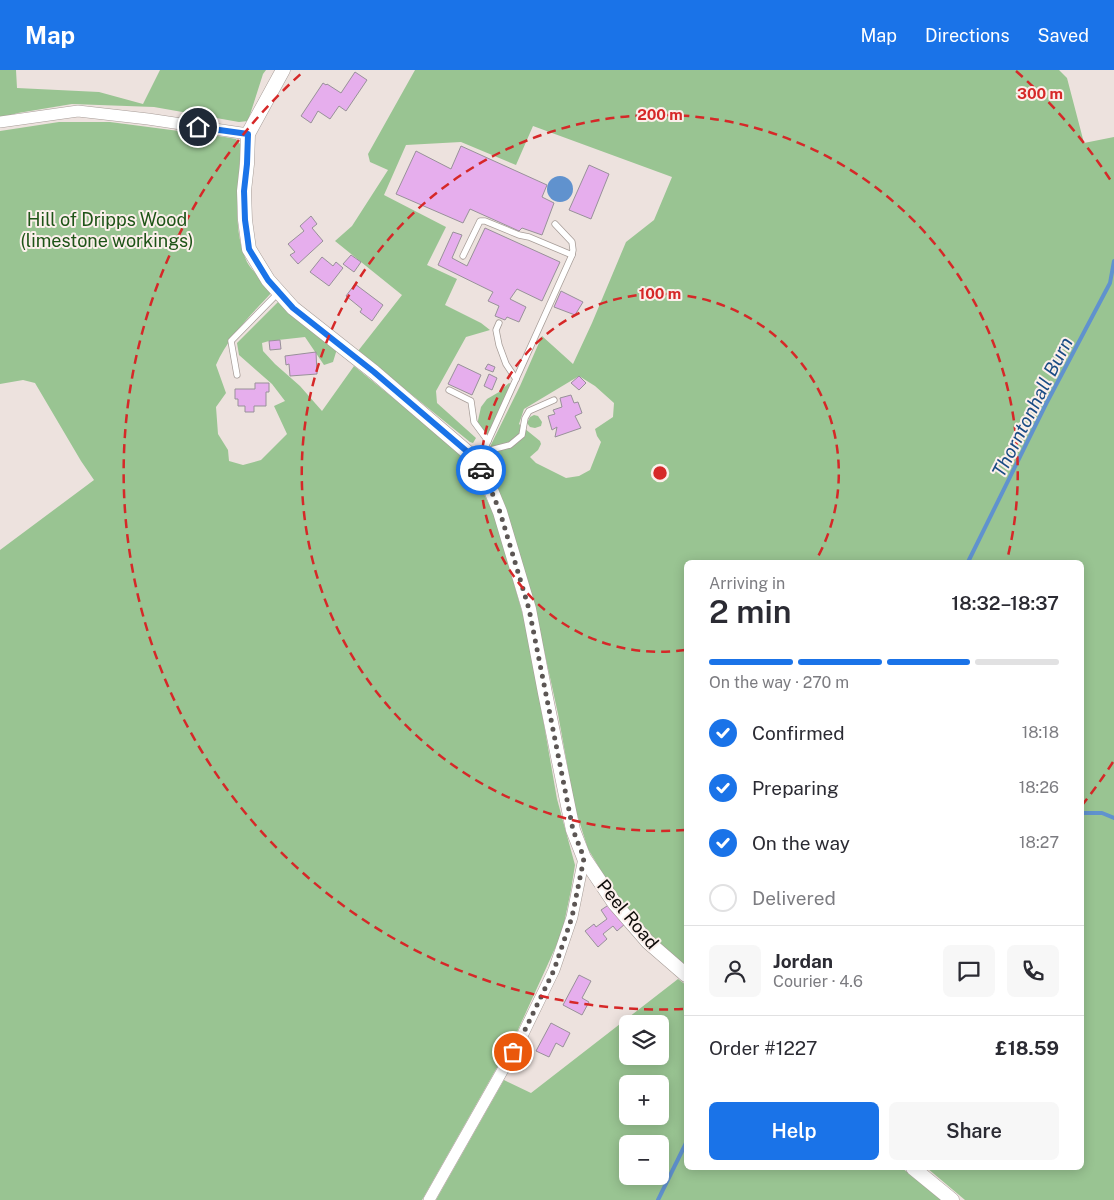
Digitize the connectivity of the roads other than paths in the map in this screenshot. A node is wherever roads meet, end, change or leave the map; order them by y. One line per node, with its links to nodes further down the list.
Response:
1 (283, 70): 3 (street, Peel Road)
2 (0, 122): 3 (street)
3 (248, 134): 7 (street, Peel Road)
4 (555, 224): 5 (lane)
5 (572, 255): 6 (lane); 10 (lane)
6 (463, 256)
7 (280, 292): 9 (lane); 14 (street, Peel Road)
8 (499, 323): 10 (lane)
9 (237, 375)
10 (516, 379): 13 (lane)
11 (450, 390): 13 (lane)
12 (554, 400): 14 (lane)
13 (488, 441): 14 (lane)
14 (478, 454): 15 (street, Peel Road)
15 (584, 858): 16 (street, Peel Road); 18 (street)
16 (684, 973)
17 (916, 1170): 19 (street)
18 (428, 1200)
19 (952, 1200)

